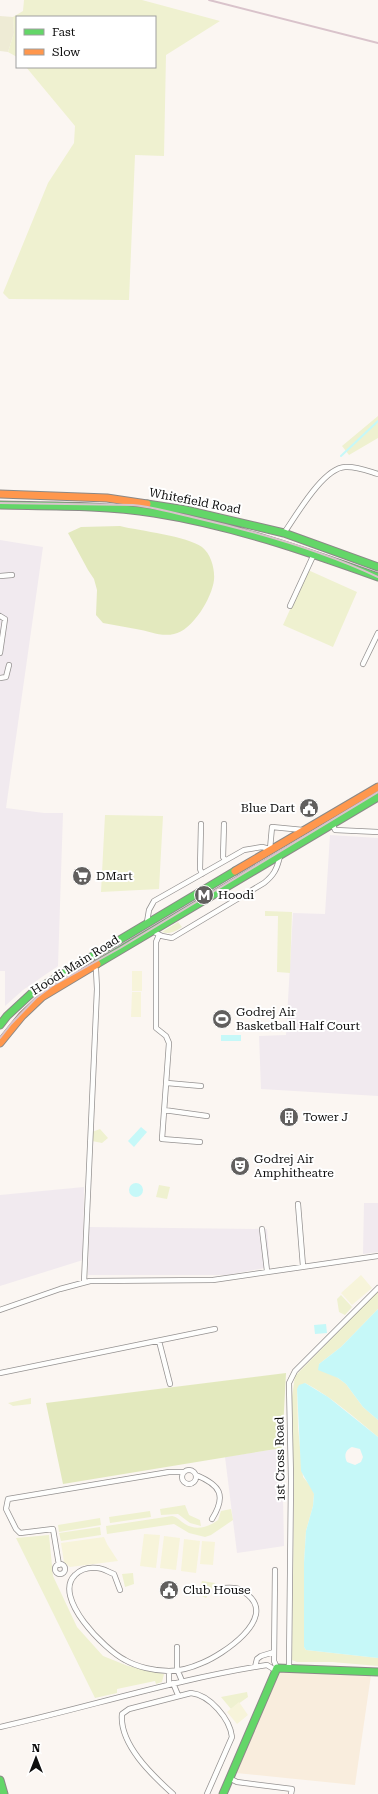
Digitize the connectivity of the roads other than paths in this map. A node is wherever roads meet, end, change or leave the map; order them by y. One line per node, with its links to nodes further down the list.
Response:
1 (378, 474): 4 (street)
2 (0, 494): 4 (main road, Whitefield Road)
3 (0, 505): 5 (main road, Whitefield Road)
4 (284, 533): 6 (main road, Whitefield Road)
5 (314, 554): 9 (main road, Whitefield Road); 10 (street)
6 (378, 567)
7 (12, 575): 8 (street)
8 (0, 576)
9 (378, 577)
10 (290, 606)
11 (0, 616): 13 (street)
12 (378, 633): 14 (street)
13 (0, 653)
14 (363, 664)
15 (9, 665): 16 (street)
16 (0, 678)
17 (378, 787): 22 (main road, Hoodi Main Road)
18 (378, 797): 21 (main road, Hoodi Main Road)
19 (201, 824): 27 (street)
20 (224, 824): 26 (street)
21 (333, 825): 23 (street); 25 (main road, Hoodi Main Road)
22 (304, 830): 24 (main road, Hoodi Main Road); 24 (street)
23 (378, 832)
24 (270, 849): 26 (street); 28 (main road, Hoodi Main Road)
25 (280, 856): 29 (main road, Hoodi Main Road); 30 (street)
26 (225, 860): 27 (street)
27 (202, 874): 28 (street)
28 (147, 922): 32 (main road, Hoodi Main Road)
29 (152, 930): 30 (street); 31 (main road, Hoodi Main Road)
30 (158, 935): 34 (street)
31 (94, 965): 33 (main road, Hoodi Main Road); 44 (street)
32 (0, 1025)
33 (0, 1043)
34 (167, 1083): 35 (street); 36 (street)
35 (201, 1086)
36 (164, 1110): 37 (street); 38 (street)
37 (207, 1116)
38 (200, 1142)
39 (298, 1204): 42 (street)
40 (262, 1229): 43 (street)
41 (378, 1256): 42 (street)
42 (303, 1266): 43 (street)
43 (267, 1271): 44 (street)
44 (84, 1282): 46 (street)
45 (378, 1288): 63 (street, 1st Cross Road)
46 (0, 1310)
47 (215, 1329): 48 (street)
48 (159, 1341): 49 (street); 50 (street)
49 (0, 1373)
50 (170, 1384)
51 (184, 1472): 52 (street); 52 (street); 54 (street)
52 (196, 1475): 53 (street)
53 (212, 1519)
54 (59, 1565): 56 (street); 56 (street)
55 (275, 1570): 61 (street)
56 (63, 1574): 57 (street)
57 (69, 1584): 59 (street); 66 (street)
58 (224, 1588): 64 (street)
59 (120, 1590)
60 (177, 1647): 64 (street)
61 (274, 1652): 62 (street); 65 (street)
62 (255, 1667): 65 (street); 68 (street)
63 (289, 1667): 65 (main road); 67 (main road)
64 (177, 1669): 66 (street); 68 (street)
65 (276, 1669): 72 (main road)
66 (169, 1671): 69 (street)
67 (378, 1672)
68 (182, 1681): 69 (street)
69 (171, 1683): 70 (street); 71 (street)
70 (178, 1695): 75 (street); 76 (street)
71 (0, 1727)
72 (229, 1778): 77 (main road); 78 (street)
73 (0, 1780): 74 (main road)
74 (4, 1794)
75 (173, 1794)
76 (207, 1794)
77 (223, 1794)
78 (291, 1794)

